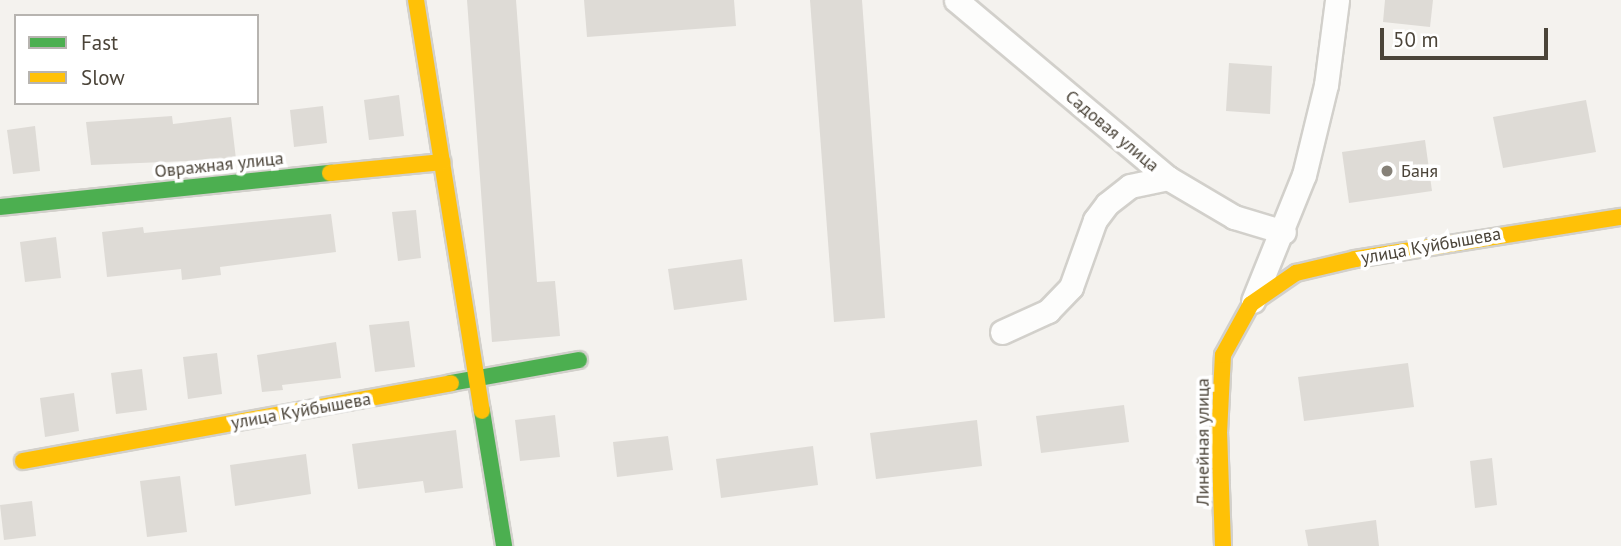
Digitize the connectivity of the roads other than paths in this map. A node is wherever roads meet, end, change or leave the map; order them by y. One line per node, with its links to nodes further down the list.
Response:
1 (416, 0): 4 (street)
2 (957, 0): 5 (street, Садовая улица)
3 (1337, 0): 8 (street)
4 (442, 162): 6 (street, Овражная улица); 12 (street)
5 (1168, 178): 8 (street, Садовая улица); 10 (street)
6 (0, 207)
7 (1621, 217): 9 (street, улица Куйбышева)
8 (1284, 232): 9 (street)
9 (1251, 304): 15 (street, Линейная улица)
10 (1002, 332)
11 (579, 360): 12 (street, улица Куйбышева)
12 (477, 379): 13 (street, улица Куйбышева); 14 (street)
13 (23, 461)
14 (504, 546)
15 (1223, 546)

